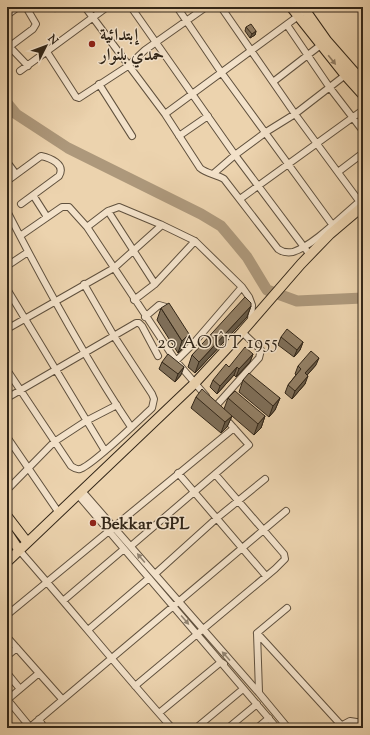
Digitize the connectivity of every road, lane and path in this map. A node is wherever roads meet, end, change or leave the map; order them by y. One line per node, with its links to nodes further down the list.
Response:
1 (18, 7): 11 (street)
2 (26, 7): 17 (street)
3 (85, 7): 12 (street)
4 (107, 7): 12 (street)
5 (131, 7): 15 (street)
6 (177, 7): 13 (street)
7 (206, 7): 13 (street)
8 (221, 7): 18 (street)
9 (291, 7): 10 (main road)
10 (302, 11): 14 (street); 16 (main road)
11 (7, 15)
12 (93, 17): 19 (street); 22 (street)
13 (187, 21): 15 (street); 24 (street)
14 (287, 25): 18 (street); 20 (street)
15 (156, 42): 22 (street); 30 (street)
16 (324, 43): 20 (street); 25 (main road)
17 (8, 45): 21 (street)
18 (251, 50): 24 (street); 26 (street)
19 (47, 52): 21 (street); 28 (street)
20 (308, 56): 26 (street); 29 (street)
21 (28, 66): 23 (street)
22 (128, 66): 28 (street); 33 (street)
23 (20, 71)
24 (221, 72): 30 (street); 38 (street)
25 (349, 73): 27 (main road); 29 (street); 31 (main road)
26 (273, 82): 34 (street)
27 (363, 82)
28 (99, 84): 39 (street)
29 (330, 88): 34 (street); 36 (street)
30 (193, 93): 33 (street); 35 (street)
31 (363, 95)
32 (363, 110): 36 (street)
33 (164, 114): 40 (street)
34 (295, 114): 38 (street); 41 (street)
35 (208, 116): 40 (street); 43 (street)
36 (352, 118): 37 (street); 41 (street)
37 (363, 131)
38 (266, 132): 43 (street); 45 (street)
39 (132, 136)
40 (179, 136): 48 (street)
41 (317, 142): 45 (street); 46 (street)
42 (363, 153): 46 (street)
43 (235, 155): 48 (street); 50 (street)
44 (7, 162): 47 (street)
45 (288, 164): 50 (street); 60 (street)
46 (338, 172): 54 (street)
47 (16, 174): 49 (street); 51 (street)
48 (213, 174): 52 (street)
49 (7, 181)
50 (258, 184): 52 (street); 63 (street)
51 (33, 195): 53 (street); 57 (street)
52 (240, 199): 63 (street)
53 (21, 204)
54 (362, 204): 60 (main road)
55 (7, 211): 61 (street)
56 (108, 211): 58 (street); 59 (street); 65 (street)
57 (47, 217): 59 (street); 61 (street)
58 (162, 225): 62 (street); 65 (street)
59 (87, 227): 68 (street)
60 (334, 227): 63 (street); 66 (main road)
61 (20, 236): 64 (street)
62 (195, 241): 70 (street); 71 (street)
63 (303, 246): 66 (street)
64 (28, 252): 67 (street); 74 (street)
65 (133, 252): 68 (street); 70 (street)
66 (310, 255): 78 (main road)
67 (7, 266)
68 (114, 268): 69 (street); 73 (street)
69 (84, 284): 74 (street); 81 (street)
70 (155, 284): 73 (street)
71 (242, 287): 78 (street); 83 (street)
72 (7, 288): 77 (street)
73 (134, 300): 76 (street)
74 (55, 301): 77 (street); 84 (street)
75 (173, 315): 76 (street)
76 (145, 317): 86 (street)
77 (25, 318): 79 (street); 88 (street)
78 (251, 322): 80 (main road)
79 (7, 329)
80 (242, 332): 89 (main road); 93 (street)
81 (114, 336): 84 (street); 85 (street); 95 (street)
82 (188, 339): 83 (street)
83 (192, 345): 86 (street)
84 (85, 353): 88 (street); 92 (street)
85 (158, 356)
86 (176, 362): 89 (street)
87 (7, 370): 90 (street)
88 (57, 370): 90 (street); 94 (street)
89 (195, 383): 93 (street); 106 (main road)
90 (20, 391): 91 (street); 98 (street)
91 (7, 398)
92 (116, 405): 94 (street); 95 (street)
93 (215, 407): 96 (street)
94 (86, 421): 98 (street); 99 (street)
95 (131, 427): 99 (street)
96 (234, 428): 101 (street); 102 (street)
97 (7, 437): 100 (street)
98 (54, 442): 99 (street); 100 (street)
99 (105, 451)
100 (28, 467): 104 (street); 109 (street)
101 (178, 473): 105 (street); 112 (street)
102 (216, 474): 105 (street); 107 (street)
103 (265, 479): 107 (street)
104 (7, 490)
105 (194, 491): 111 (street); 117 (street)
106 (80, 493): 109 (main road); 112 (street); 114 (street)
107 (238, 501): 111 (street); 113 (street)
108 (286, 511): 113 (street)
109 (59, 513): 116 (main road)
110 (7, 516): 116 (main road)
111 (217, 518): 118 (street); 122 (street)
112 (114, 527): 114 (street); 117 (street)
113 (262, 530): 118 (street); 123 (street)
114 (109, 531): 119 (street); 124 (street)
115 (7, 532): 120 (main road)
116 (27, 542): 120 (main road)
117 (131, 546): 122 (street, one-way to 117)
118 (242, 547): 123 (street); 126 (street)
119 (124, 549): 122 (street); 125 (street)
120 (19, 550): 121 (main road); 124 (street)
121 (7, 562)
122 (152, 576): 126 (street); 127 (street); 130 (street)
123 (266, 576): 131 (street)
124 (47, 582): 125 (street); 129 (street)
125 (64, 600): 130 (street)
126 (178, 601): 127 (street); 131 (street)
127 (173, 606): 131 (street, one-way to 131); 136 (street)
128 (287, 608): 132 (street)
129 (7, 615)
130 (88, 630): 136 (street)
131 (200, 631): 137 (street); 140 (street); 143 (street, one-way to 131)
132 (257, 633): 143 (street); 152 (street)
133 (7, 637): 134 (street)
134 (17, 648): 135 (street); 139 (street)
135 (7, 656)
136 (111, 658): 140 (street); 145 (street)
137 (221, 662): 142 (street); 143 (street); 147 (street)
138 (7, 673): 141 (street)
139 (39, 673): 141 (street); 145 (street)
140 (135, 686): 147 (street)
141 (20, 688): 144 (street)
142 (243, 689): 146 (street); 155 (street)
143 (259, 693): 159 (street)
144 (7, 699): 151 (street)
145 (62, 699): 149 (street)
146 (257, 704): 148 (street); 156 (street)
147 (159, 713): 154 (street)
148 (269, 718): 157 (street); 158 (street)
149 (39, 720): 151 (street); 153 (street)
150 (363, 723): 152 (street)
151 (29, 727)
152 (339, 727)
153 (44, 728)
154 (172, 728)
155 (196, 728)
156 (228, 728)
157 (257, 728)
158 (277, 728)
159 (288, 728)

